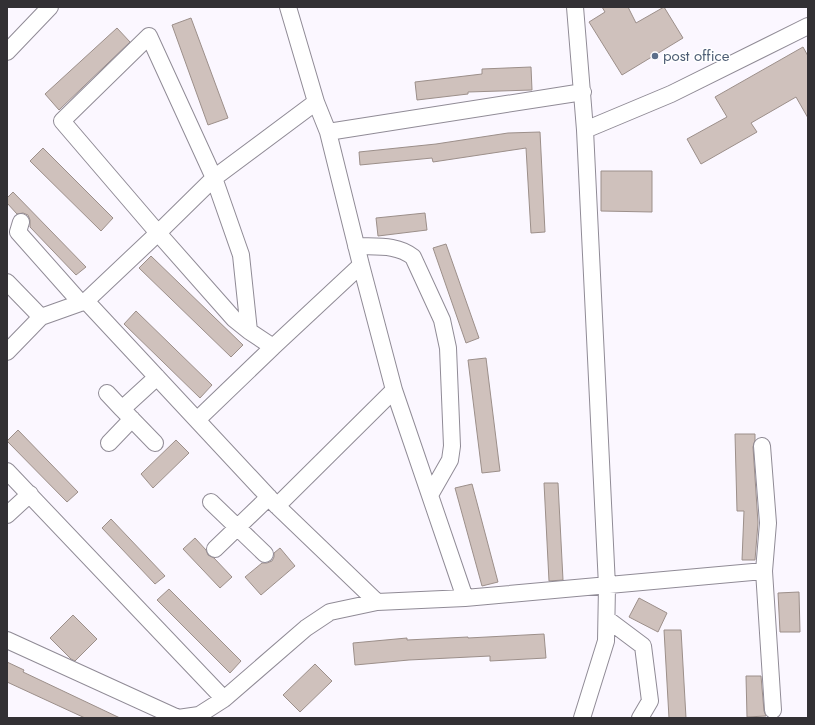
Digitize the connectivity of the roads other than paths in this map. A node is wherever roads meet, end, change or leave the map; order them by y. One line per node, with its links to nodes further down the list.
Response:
1 (288, 7): 7 (lane)
2 (575, 7): 6 (lane)
3 (43, 9): 5 (lane)
4 (808, 26): 8 (lane)
5 (7, 52)
6 (582, 92): 8 (lane); 9 (lane)
7 (316, 102): 9 (lane); 10 (lane)
8 (585, 130): 39 (lane)
9 (328, 132): 13 (lane)
10 (214, 178): 12 (lane); 12 (lane); 18 (lane)
11 (21, 222): 16 (lane)
12 (158, 233): 16 (lane); 18 (lane)
13 (356, 246): 14 (lane); 31 (lane)
14 (361, 265): 19 (lane); 22 (lane)
15 (7, 282): 17 (lane)
16 (83, 302): 17 (lane); 21 (lane)
17 (41, 317): 20 (lane)
18 (250, 331): 19 (lane)
19 (272, 347): 25 (lane)
20 (7, 352)
21 (157, 377): 24 (lane); 25 (lane)
22 (394, 390): 31 (lane); 33 (lane)
23 (107, 393): 24 (lane)
24 (127, 414): 26 (lane); 27 (lane)
25 (197, 420): 33 (lane)
26 (110, 443)
27 (155, 443)
28 (762, 446): 38 (lane)
29 (7, 471): 30 (lane)
30 (30, 494): 34 (lane); 44 (lane)
31 (430, 495): 40 (lane)
32 (211, 502): 35 (lane)
33 (273, 502): 35 (lane); 41 (lane)
34 (7, 515)
35 (238, 527): 36 (lane); 37 (lane)
36 (215, 549)
37 (265, 554)
38 (764, 571): 39 (lane); 45 (lane)
39 (607, 586): 40 (lane); 42 (lane)
40 (465, 598): 41 (lane)
41 (377, 602): 44 (lane)
42 (606, 619): 46 (lane); 47 (lane)
43 (7, 640): 44 (lane)
44 (224, 699)
45 (773, 710)
46 (582, 718)
47 (640, 718)

